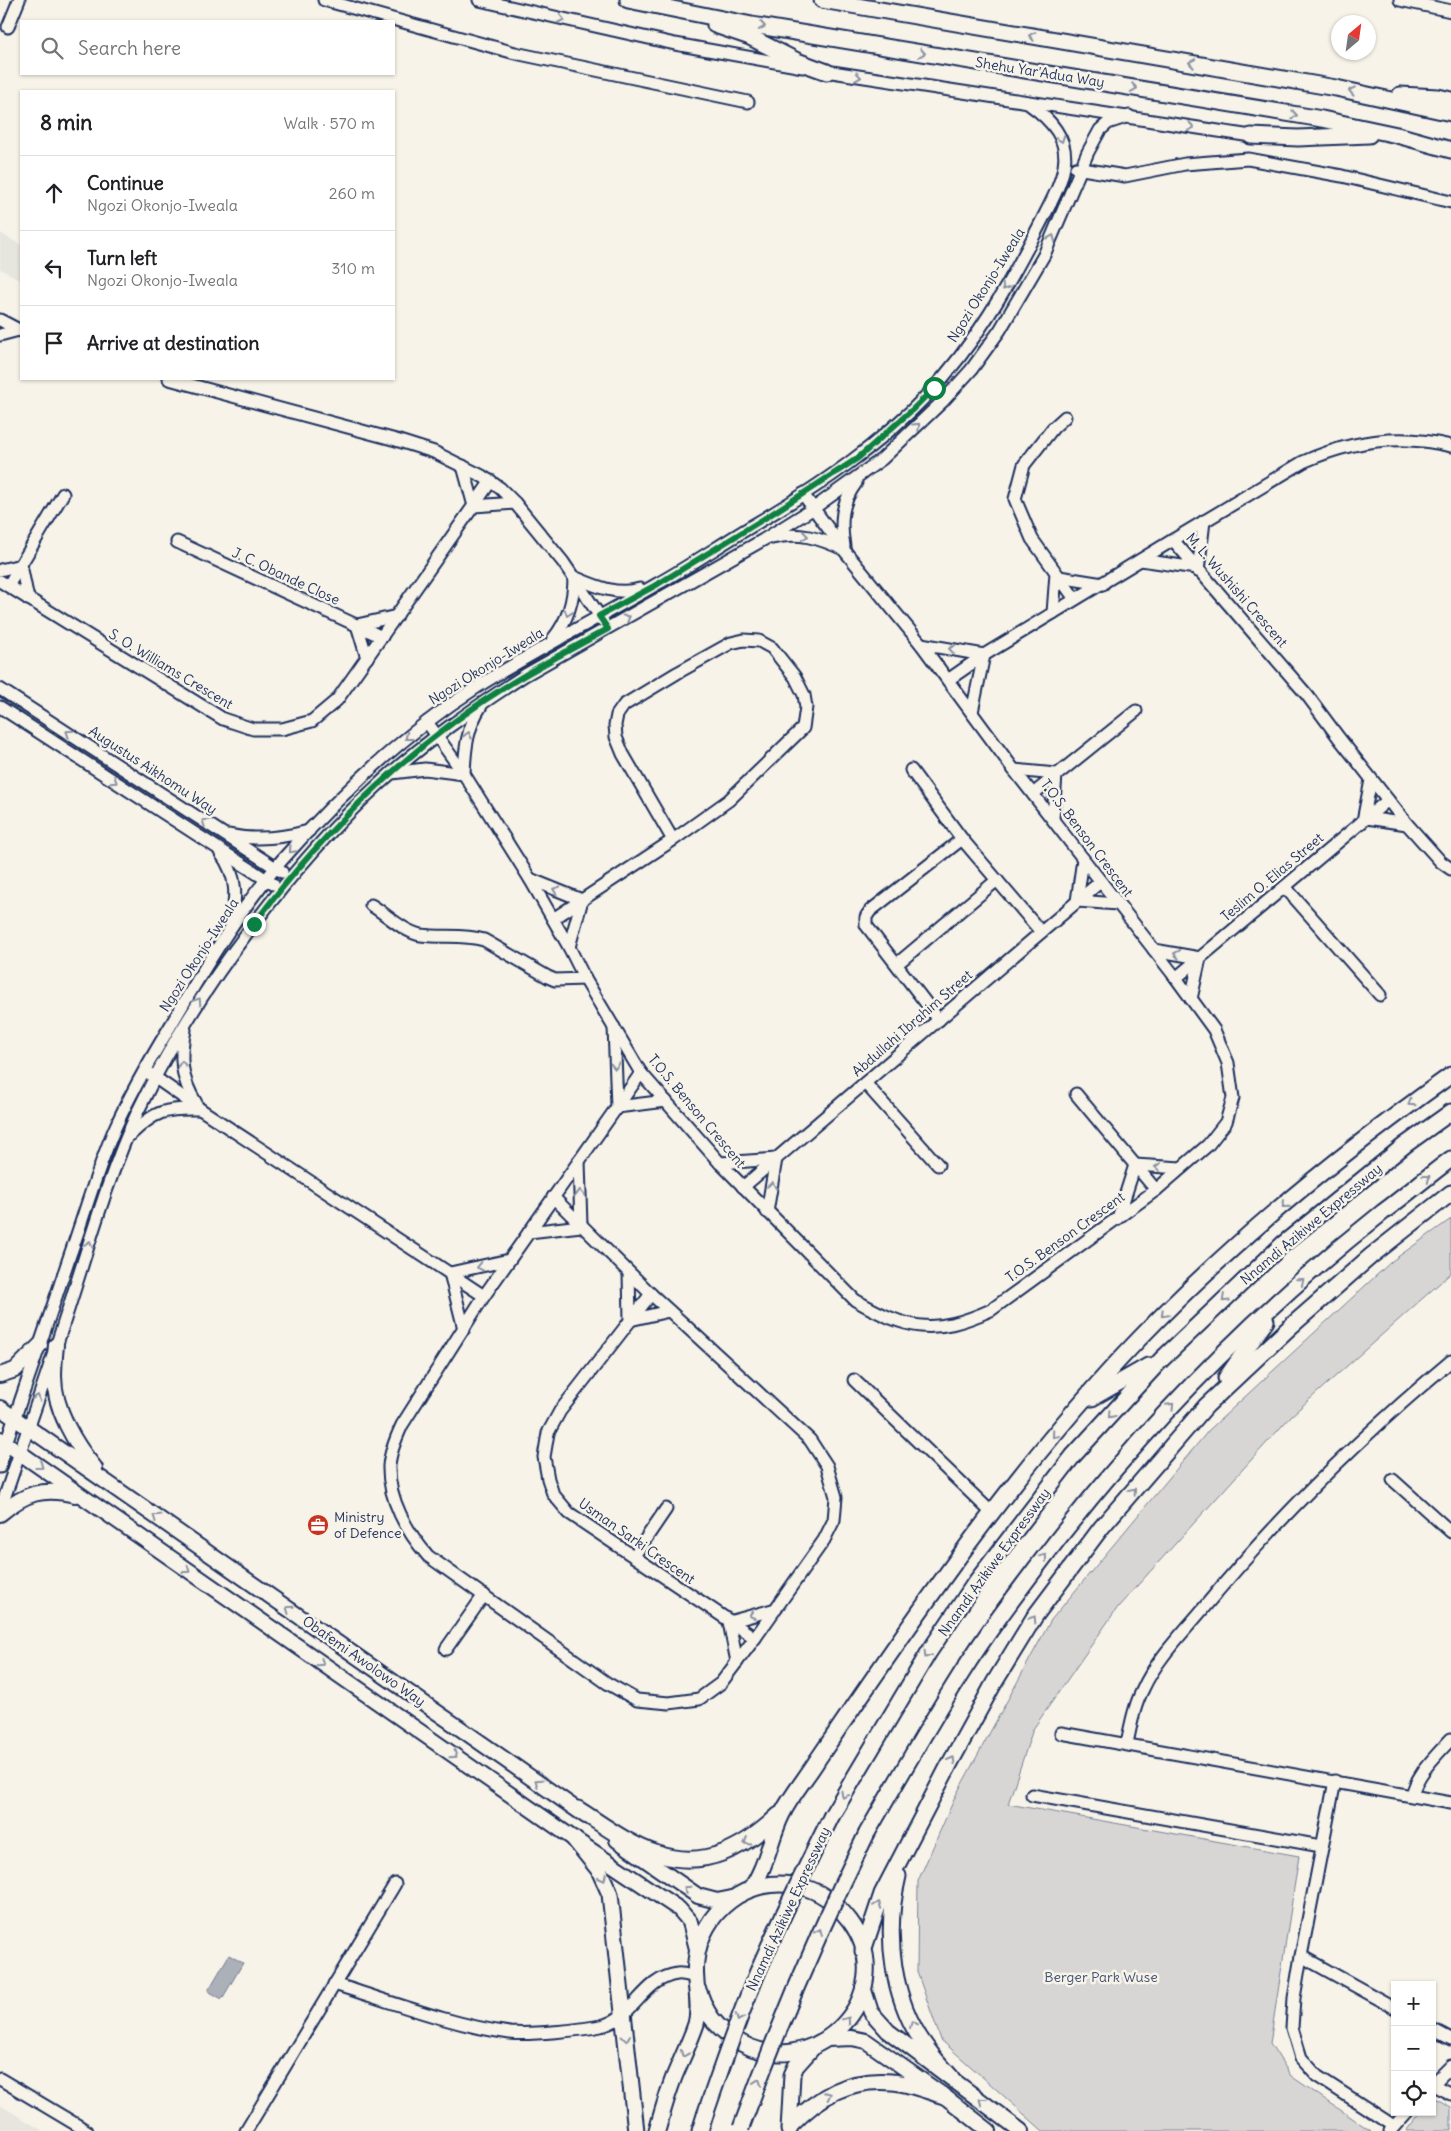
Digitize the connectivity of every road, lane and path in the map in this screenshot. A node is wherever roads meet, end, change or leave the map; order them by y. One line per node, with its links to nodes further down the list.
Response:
1 (19, 0): 9 (street)
2 (324, 0): 13 (street)
3 (479, 0): 10 (street, one-way to 10)
4 (628, 0): 7 (highway, Shehu Yar'Adua Way)
5 (822, 0): 11 (highway, one-way to 5)
6 (1400, 0): 8 (street)
7 (669, 8): 10 (highway); 17 (highway, Shehu Yar'Adua Way, one-way to 17)
8 (1451, 11)
9 (8, 27)
10 (827, 72): 14 (street, one-way to 14)
11 (1378, 96): 12 (highway); 15 (highway)
12 (1451, 100)
13 (748, 102)
14 (1029, 104): 16 (street); 20 (street, Ngozi Okonjo-Iweala, one-way to 20)
15 (1451, 113)
16 (1129, 116): 18 (street, one-way to 18); 21 (street, Ngozi Okonjo-Iweala)
17 (1397, 135): 18 (highway); 19 (highway, Shehu Yar'Adua Way)
18 (1251, 136)
19 (1451, 150)
20 (1065, 165): 21 (street); 33 (street, Ngozi Okonjo-Iweala, one-way to 33)
21 (1081, 169): 22 (street); 30 (street, Ngozi Okonjo-Iweala, one-way to 21)
22 (1451, 202)
23 (0, 320): 24 (street)
24 (20, 330): 25 (street)
25 (0, 335)
26 (174, 380): 29 (street)
27 (1065, 417): 46 (street)
28 (1451, 446): 37 (street, M. L. Wushishi Crescent)
29 (463, 466): 31 (street); 35 (street)
30 (863, 474): 36 (street, Ngozi Okonjo-Iweala); 41 (street)
31 (491, 481): 34 (street); 35 (street, S. O. Williams Crescent)
32 (63, 494): 43 (street)
33 (803, 494): 36 (street, T.O.S. Benson Crescent); 49 (street, Ngozi Okonjo-Iweala)
34 (515, 503): 35 (street); 47 (street)
35 (474, 506): 54 (street, S. O. Williams Crescent)
36 (814, 508): 38 (street, Ngozi Okonjo-Iweala); 41 (street, T.O.S. Benson Crescent)
37 (1204, 521): 39 (street, M. L. Wushishi Crescent); 45 (street)
38 (763, 540): 41 (street, one-way to 41); 57 (street, Ngozi Okonjo-Iweala, one-way to 38)
39 (1173, 540): 42 (street); 45 (street, M. L. Wushishi Crescent)
40 (177, 542): 56 (street, J. C. Obande Close)
41 (844, 550): 60 (street, T.O.S. Benson Crescent)
42 (1141, 560): 45 (street); 50 (street)
43 (21, 565): 44 (street); 48 (street); 51 (street)
44 (0, 570)
45 (1197, 570): 76 (street, M. L. Wushishi Crescent)
46 (1058, 575): 50 (street); 52 (street); 53 (street)
47 (574, 577): 49 (street); 55 (street); 59 (street, one-way to 59)
48 (4, 584): 51 (street, S. O. Williams Crescent)
49 (658, 584): 55 (street, Ngozi Okonjo-Iweala)
50 (1103, 584): 52 (street)
51 (28, 599): 62 (street, S. O. Williams Crescent)
52 (1075, 599): 53 (street)
53 (1053, 613): 61 (street)
54 (396, 616): 56 (street); 58 (street, S. O. Williams Crescent)
55 (599, 616): 57 (street); 59 (street, Ngozi Okonjo-Iweala)
56 (357, 626): 58 (street, J. C. Obande Close); 62 (street)
57 (608, 629): 65 (street, Ngozi Okonjo-Iweala)
58 (382, 637): 62 (street, S. O. Williams Crescent)
59 (549, 644): 69 (street, Ngozi Okonjo-Iweala)
60 (921, 644): 61 (street, one-way to 60); 63 (street, T.O.S. Benson Crescent)
61 (984, 654): 63 (street); 68 (street)
62 (367, 658)
63 (948, 680): 68 (street, T.O.S. Benson Crescent)
64 (0, 689): 83 (street, Augustus Aikhomu Way, one-way to 64)
65 (485, 700): 70 (street, Ngozi Okonjo-Iweala); 74 (street, one-way to 65)
66 (0, 707): 86 (street, one-way to 86)
67 (1136, 711): 75 (street)
68 (972, 712): 72 (street, T.O.S. Benson Crescent)
69 (427, 722): 70 (street, T.O.S. Benson Crescent); 82 (street, Ngozi Okonjo-Iweala, one-way to 82)
70 (438, 735): 73 (street, Ngozi Okonjo-Iweala); 74 (street, T.O.S. Benson Crescent)
71 (911, 770): 84 (street)
72 (1014, 770): 75 (street); 77 (street, T.O.S. Benson Crescent)
73 (390, 774): 74 (street); 90 (street, Ngozi Okonjo-Iweala)
74 (464, 774): 91 (street, T.O.S. Benson Crescent)
75 (1056, 774): 77 (street); 79 (street)
76 (1371, 780): 78 (street, M. L. Wushishi Crescent); 80 (street)
77 (1033, 794): 79 (street, T.O.S. Benson Crescent)
78 (1388, 800): 80 (street, Teslim O. Elias Street); 81 (street, M. L. Wushishi Crescent)
79 (1053, 819): 87 (street, T.O.S. Benson Crescent)
80 (1365, 820): 81 (street); 95 (street, Teslim O. Elias Street)
81 (1407, 824): 89 (street, M. L. Wushishi Crescent)
82 (311, 830): 83 (street); 88 (street, Ngozi Okonjo-Iweala, one-way to 88)
83 (222, 833): 88 (street, Augustus Aikhomu Way)
84 (962, 839): 93 (street); 107 (street)
85 (673, 840): 85 (street); 97 (street)
86 (216, 846): 92 (street); 102 (street)
87 (1083, 859): 94 (street, T.O.S. Benson Crescent); 98 (street)
88 (276, 868): 90 (street, Augustus Aikhomu Way); 92 (street, Ngozi Okonjo-Iweala)
89 (1451, 869)
90 (290, 877): 96 (street, Ngozi Okonjo-Iweala)
91 (530, 879): 97 (street, one-way to 91); 101 (street, T.O.S. Benson Crescent)
92 (267, 880): 96 (street); 102 (street, Ngozi Okonjo-Iweala)
93 (997, 880): 103 (street); 107 (street)
94 (1100, 882): 98 (street, Abdullahi Ibrahim Street); 100 (street, T.O.S. Benson Crescent)
95 (1284, 887): 106 (street, Teslim O. Elias Street); 110 (street)
96 (280, 888): 112 (street, Ngozi Okonjo-Iweala, one-way to 96)
97 (582, 900): 101 (street); 104 (street)
98 (1077, 901): 100 (street); 103 (street, Abdullahi Ibrahim Street)
99 (371, 904): 109 (street)
100 (1118, 904): 105 (street, T.O.S. Benson Crescent)
101 (553, 919): 104 (street, T.O.S. Benson Crescent)
102 (230, 930): 115 (street, Ngozi Okonjo-Iweala)
103 (1041, 932): 113 (street, Abdullahi Ibrahim Street)
104 (569, 947): 109 (street, T.O.S. Benson Crescent)
105 (1154, 950): 106 (street, one-way to 105); 108 (street, T.O.S. Benson Crescent)
106 (1200, 958): 108 (street, Teslim O. Elias Street); 111 (street)
107 (897, 964): 113 (street)
108 (1176, 978): 111 (street, T.O.S. Benson Crescent)
109 (585, 979): 114 (street, T.O.S. Benson Crescent)
110 (1380, 995)
111 (1191, 1000): 132 (street, T.O.S. Benson Crescent)
112 (188, 1017): 118 (street, Ngozi Okonjo-Iweala); 123 (street, one-way to 112)
113 (939, 1020): 119 (street, Abdullahi Ibrahim Street)
114 (614, 1026): 116 (street, T.O.S. Benson Crescent); 122 (street, one-way to 122)
115 (144, 1070): 118 (street); 150 (street, Ngozi Okonjo-Iweala)
116 (641, 1073): 121 (street, T.O.S. Benson Crescent); 122 (street)
117 (1451, 1075): 156 (highway, Nnamdi Azikiwe Expressway, one-way to 156)
118 (155, 1077): 123 (street); 125 (street, Ngozi Okonjo-Iweala)
119 (866, 1083): 126 (street, Abdullahi Ibrahim Street); 130 (street)
120 (1076, 1094): 131 (street)
121 (666, 1101): 122 (street); 129 (street, T.O.S. Benson Crescent)
122 (617, 1107): 127 (street)
123 (200, 1109): 125 (street); 142 (street)
124 (1451, 1112): 152 (highway, Nnamdi Azikiwe Expressway, one-way to 152)
125 (126, 1140): 151 (street, Ngozi Okonjo-Iweala, one-way to 125)
126 (776, 1159): 129 (street); 133 (street, Abdullahi Ibrahim Street); 137 (street, one-way to 126)
127 (579, 1160): 136 (street); 139 (street, one-way to 127)
128 (1451, 1160): 145 (highway, one-way to 128)
129 (720, 1163): 133 (street, T.O.S. Benson Crescent)
130 (938, 1164)
131 (1135, 1165): 132 (street, one-way to 131); 134 (street); 138 (street)
132 (1180, 1168): 134 (street, T.O.S. Benson Crescent)
133 (743, 1187): 137 (street, T.O.S. Benson Crescent)
134 (1156, 1190): 138 (street, T.O.S. Benson Crescent)
135 (1451, 1193): 157 (highway)
136 (553, 1197): 139 (street); 140 (street)
137 (768, 1212): 138 (street, T.O.S. Benson Crescent)
138 (1118, 1218)
139 (582, 1226): 140 (street); 143 (street)
140 (529, 1232): 141 (street)
141 (509, 1260): 142 (street, one-way to 142); 146 (street)
142 (450, 1273): 146 (street); 149 (street)
143 (630, 1273): 144 (street); 148 (street)
144 (651, 1294): 147 (street); 148 (street, Usman Sarki Crescent)
145 (1284, 1295): 157 (highway); 215 (highway, one-way to 145, bridge)
146 (484, 1296): 149 (street)
147 (669, 1310): 148 (street); 173 (street)
148 (630, 1320): 171 (street, Usman Sarki Crescent)
149 (464, 1328): 172 (street)
150 (40, 1345): 154 (main road); 159 (street, Ngozi Okonjo-Iweala)
151 (56, 1345): 160 (street, Ngozi Okonjo-Iweala, one-way to 151); 165 (main road)
152 (1161, 1360): 156 (highway); 220 (highway, Nnamdi Azikiwe Expressway, one-way to 220, bridge)
153 (1451, 1361): 180 (street)
154 (0, 1375)
155 (854, 1380): 169 (street)
156 (1082, 1403): 169 (highway, Nnamdi Azikiwe Expressway, one-way to 169)
157 (1206, 1406): 189 (highway, one-way to 157)
158 (0, 1408): 159 (main road, Obafemi Awolowo Way)
159 (15, 1418): 160 (main road, Obafemi Awolowo Way); 161 (street, Ngozi Okonjo-Iweala)
160 (28, 1426): 162 (street, Ngozi Okonjo-Iweala); 165 (main road, Obafemi Awolowo Way)
161 (3, 1441): 162 (main road, Obafemi Awolowo Way); 163 (street, Ngozi Okonjo-Iweala)
162 (20, 1452): 166 (main road, Obafemi Awolowo Way, one-way to 166); 168 (street, Ngozi Okonjo-Iweala)
163 (0, 1467)
164 (1394, 1480): 170 (street)
165 (106, 1482): 185 (main road, Obafemi Awolowo Way, one-way to 165)
166 (82, 1496): 168 (main road); 187 (main road, Obafemi Awolowo Way, one-way to 187)
167 (666, 1509): 171 (street)
168 (0, 1512)
169 (992, 1513): 186 (highway, Nnamdi Azikiwe Expressway)
170 (1451, 1532)
171 (634, 1556): 174 (street, Usman Sarki Crescent)
172 (484, 1595): 176 (street); 177 (street)
173 (776, 1609): 174 (street, one-way to 174); 175 (street)
174 (729, 1622): 175 (street, Usman Sarki Crescent); 177 (street)
175 (755, 1638): 177 (street)
176 (446, 1649)
177 (737, 1662)
178 (1060, 1733): 180 (street)
179 (1451, 1739): 183 (street)
180 (1127, 1743): 181 (street)
181 (1335, 1781): 183 (street); 188 (street)
182 (1032, 1795): 188 (street)
183 (1412, 1795): 184 (street)
184 (1451, 1803)
185 (578, 1809): 186 (highway, one-way to 185); 192 (main road, Obafemi Awolowo Way, one-way to 185)
186 (784, 1810): 191 (highway, Nnamdi Azikiwe Expressway)
187 (574, 1839): 193 (main road, Obafemi Awolowo Way); 200 (highway, one-way to 200)
188 (1321, 1846): 195 (street)
189 (906, 1847): 194 (highway, one-way to 189); 206 (highway, one-way to 189)
190 (395, 1884): 196 (street)
191 (751, 1889): 192 (highway); 194 (highway)
192 (732, 1898): 193 (highway)
193 (697, 1949): 197 (highway)
194 (864, 1951): 198 (highway)
195 (1301, 1956): 199 (street); 214 (street)
196 (334, 1984): 200 (street); 217 (street)
197 (697, 1984): 200 (street); 204 (highway); 219 (highway, one-way to 219)
198 (863, 1987): 202 (highway, one-way to 198); 206 (main road)
199 (1391, 2006)
200 (624, 2015): 218 (highway, one-way to 218)
201 (1436, 2030): 203 (street)
202 (827, 2039): 204 (highway); 211 (main road)
203 (1451, 2039)
204 (813, 2047): 213 (highway)
205 (1451, 2066): 208 (street)
206 (951, 2078): 222 (main road, one-way to 206)
207 (0, 2080): 216 (street)
208 (1436, 2082)
209 (1436, 2086): 210 (street)
210 (1451, 2094)
211 (944, 2096): 213 (highway, one-way to 211); 221 (main road)
212 (1403, 2116): 214 (street)
213 (789, 2128)
214 (1392, 2129)
215 (741, 2130)
216 (87, 2131)
217 (246, 2131)
218 (636, 2131)
219 (657, 2131)
220 (700, 2131)
221 (990, 2131)
222 (1021, 2131)

